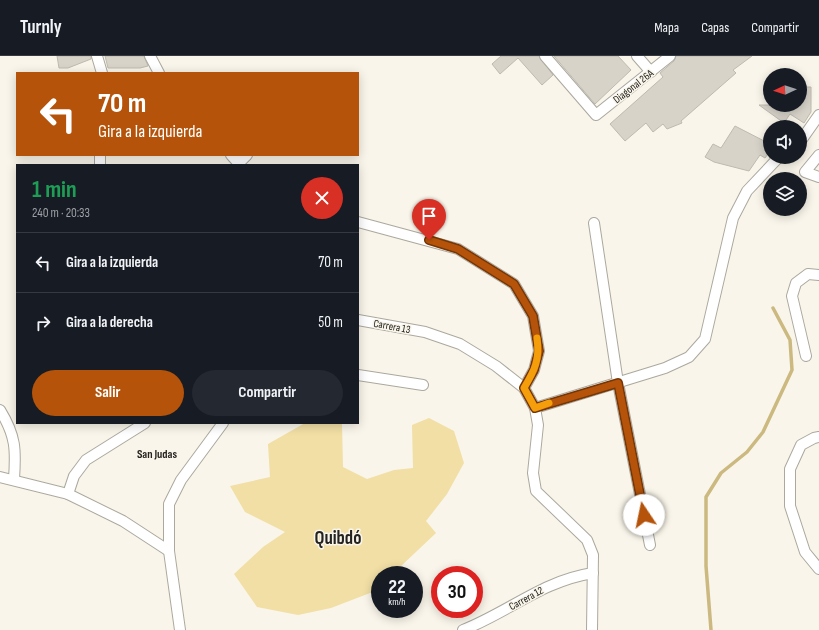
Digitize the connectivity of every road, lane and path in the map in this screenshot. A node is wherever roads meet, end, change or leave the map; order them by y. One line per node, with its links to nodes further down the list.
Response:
1 (97, 56): 6 (street)
2 (150, 56): 7 (street)
3 (546, 56): 8 (street, Diagonal 26A)
4 (637, 56): 8 (street)
5 (670, 56): 8 (street, Diagonal 26A)
6 (102, 72)
7 (158, 72)
8 (651, 72)
9 (819, 115): 10 (street)
10 (807, 132)
11 (232, 156): 14 (street)
12 (246, 156): 14 (street)
13 (819, 156): 16 (street)
14 (240, 164)
15 (772, 164): 23 (street)
16 (819, 177)
17 (359, 222): 25 (street)
18 (594, 224): 23 (street)
19 (819, 274): 21 (street)
20 (359, 320): 25 (street, Carrera 13)
21 (806, 356)
22 (359, 375): 24 (street)
23 (618, 383): 26 (street); 34 (street)
24 (423, 385)
25 (524, 388): 26 (street)
26 (535, 408): 37 (street)
27 (0, 410): 32 (street)
28 (143, 424): 33 (street)
29 (222, 424): 35 (street)
30 (819, 437): 36 (street)
31 (0, 477): 32 (street)
32 (14, 479): 33 (street)
33 (68, 494): 35 (street)
34 (650, 545)
35 (169, 551): 38 (street)
36 (819, 569)
37 (592, 573): 39 (street, Carrera 12); 40 (street)
38 (180, 630)
39 (463, 630)
40 (592, 630)

